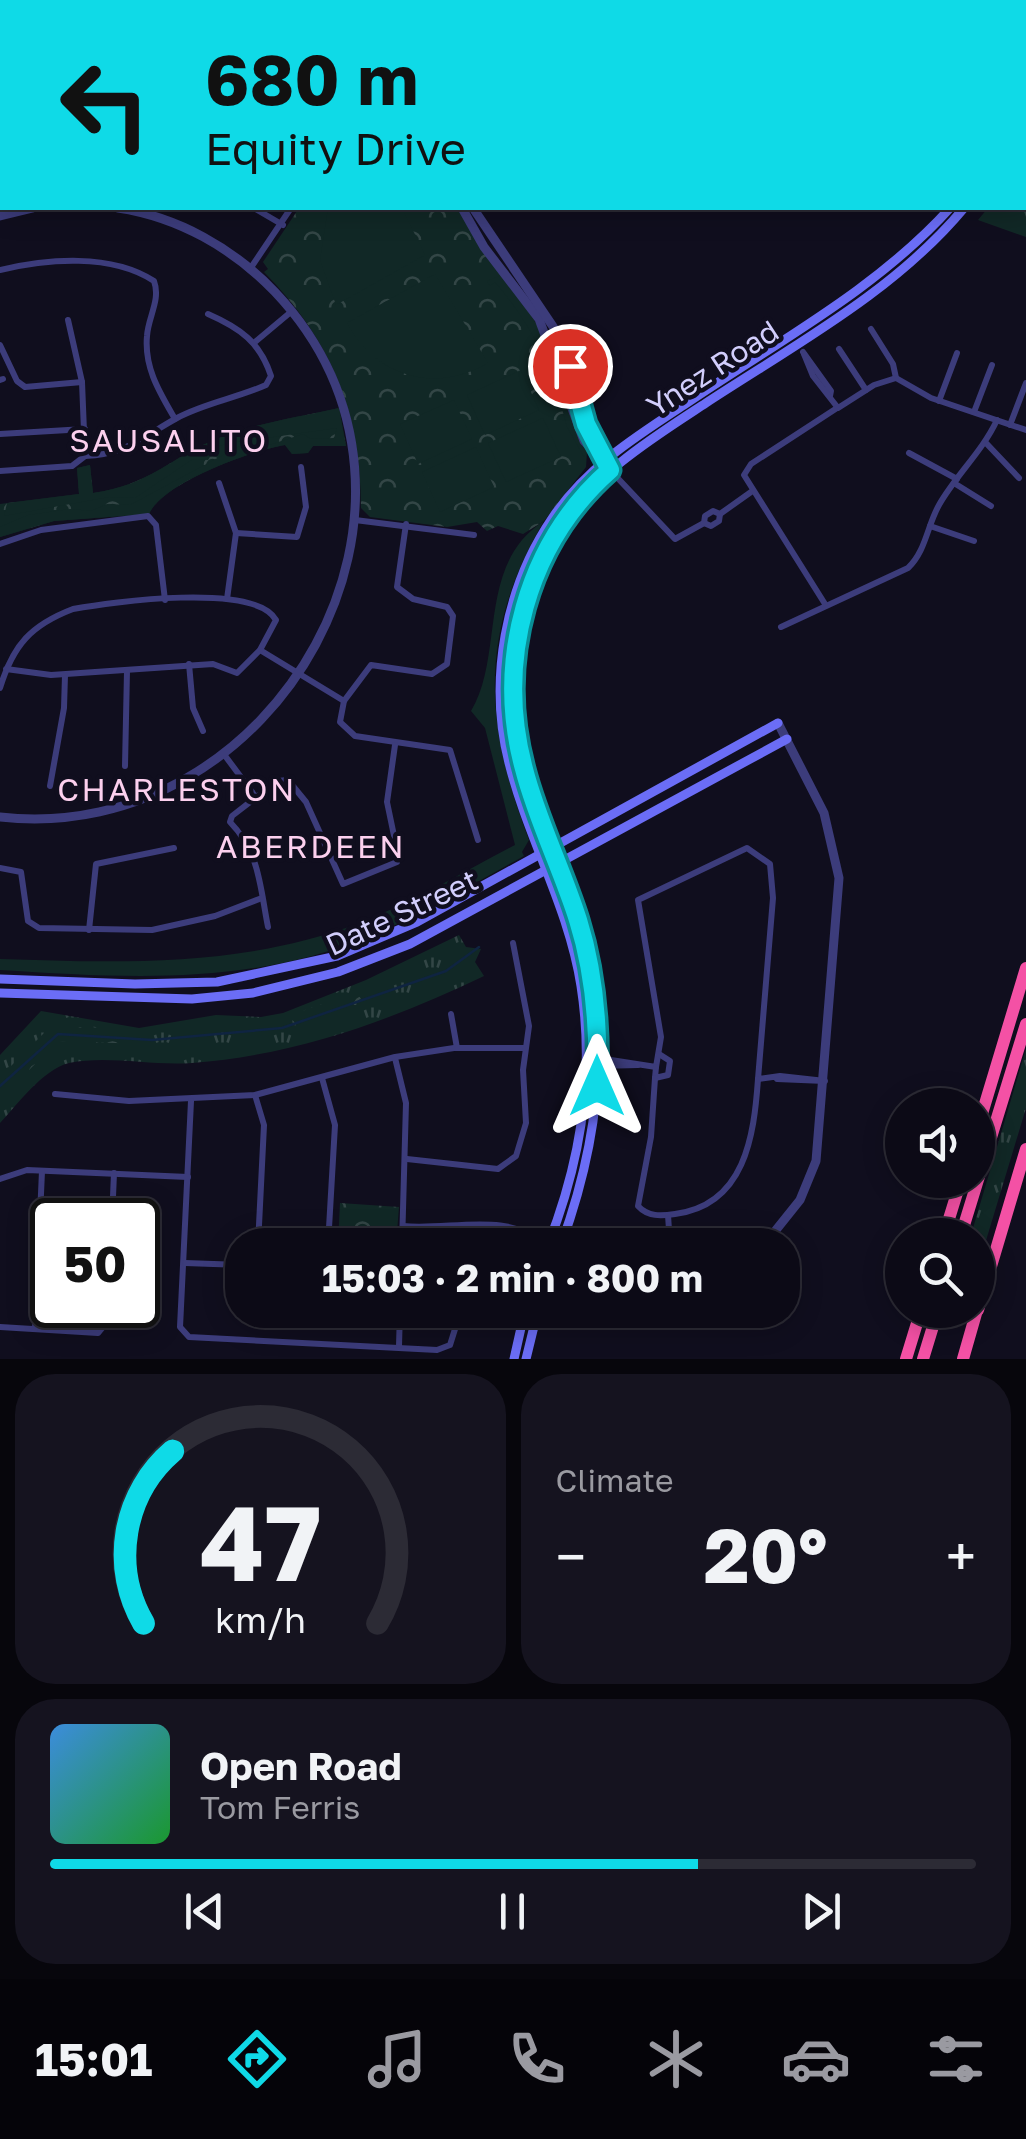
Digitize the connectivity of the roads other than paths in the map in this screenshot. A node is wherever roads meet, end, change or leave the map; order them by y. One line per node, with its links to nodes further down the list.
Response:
1 (25, 210): 9 (street)
2 (127, 210): 11 (street)
3 (257, 210): 10 (street)
4 (290, 210): 10 (street)
5 (463, 210): 40 (street)
6 (474, 210): 40 (street)
7 (948, 210): 15 (main road, Ynez Road)
8 (962, 210): 19 (main road, Ynez Road)
9 (0, 216)
10 (283, 225): 11 (street)
11 (250, 269): 13 (street)
12 (0, 270): 31 (street)
13 (292, 310): 18 (street); 48 (street)
14 (208, 314): 18 (street)
15 (822, 314): 19 (main road); 40 (main road, Ynez Road)
16 (68, 320): 25 (street)
17 (871, 329): 24 (street)
18 (255, 342): 31 (street)
19 (797, 344): 29 (street); 40 (main road, Ynez Road)
20 (0, 345): 25 (street)
21 (839, 350): 27 (street)
22 (957, 352): 28 (street)
23 (992, 364): 30 (street)
24 (896, 378): 27 (street); 28 (street)
25 (82, 382): 34 (street)
26 (1026, 383): 33 (street)
27 (866, 390): 29 (street)
28 (939, 400): 30 (street)
29 (838, 408): 46 (street)
30 (974, 412): 32 (street)
31 (175, 419): 39 (street)
32 (996, 420): 33 (street); 37 (street)
33 (1010, 425): 35 (street)
34 (85, 429): 36 (street); 39 (street)
35 (1026, 430)
36 (0, 434)
37 (986, 443): 43 (street); 44 (street)
38 (910, 453): 44 (street)
39 (85, 456): 42 (street)
40 (607, 465): 46 (street); 78 (main road, Ynez Road); 79 (main road, Ynez Road)
41 (301, 467): 51 (street)
42 (0, 472)
43 (1019, 478)
44 (955, 481): 47 (street); 50 (street)
45 (219, 482): 51 (street)
46 (752, 492): 57 (street)
47 (992, 506)
48 (355, 520): 49 (street); 63 (street)
49 (406, 524): 52 (street); 66 (street)
50 (930, 526): 53 (street); 57 (street)
51 (236, 532): 55 (street)
52 (474, 535)
53 (974, 541)
54 (0, 544): 56 (street)
55 (227, 599): 56 (street); 59 (street)
56 (165, 600): 61 (street)
57 (825, 604): 58 (street)
58 (781, 627)
59 (260, 650): 60 (street); 63 (street)
60 (189, 664): 62 (street); 68 (street)
61 (6, 669): 64 (street); 65 (street)
62 (127, 671): 64 (street); 72 (street)
63 (300, 672): 66 (street); 71 (street)
64 (65, 674): 73 (street)
65 (0, 688)
66 (344, 701): 70 (street)
67 (778, 723): 69 (street); 78 (main road, Date Street)
68 (204, 731)
69 (787, 739): 80 (main road, Date Street); 102 (street)
70 (395, 745): 74 (street); 76 (street)
71 (223, 754): 74 (street); 75 (street)
72 (125, 766)
73 (50, 786)
74 (256, 796): 83 (street)
75 (0, 817)
76 (478, 840)
77 (174, 848): 85 (street)
78 (553, 850): 79 (main road, Date Street); 80 (main road, Ynez Road)
79 (542, 855): 82 (main road, Ynez Road); 88 (main road, Date Street)
80 (558, 864): 82 (main road, Date Street); 97 (main road, Ynez Road)
81 (0, 868): 85 (street)
82 (547, 870): 89 (main road, Date Street); 90 (main road, Ynez Road)
83 (262, 898): 84 (street); 85 (street)
84 (268, 926)
85 (89, 930)
86 (513, 944): 94 (street)
87 (1026, 968): 103 (highway)
88 (0, 978)
89 (0, 993)
90 (584, 1007): 97 (main road); 121 (main road, Ynez Road)
91 (451, 1014): 93 (street)
92 (1026, 1024): 116 (highway)
93 (457, 1048): 94 (street); 96 (street)
94 (524, 1048): 108 (street)
95 (659, 1054): 98 (street); 100 (street); 101 (street)
96 (395, 1057): 99 (street); 108 (street)
97 (598, 1062): 98 (street); 122 (main road, Ynez Road)
98 (656, 1067): 100 (street)
99 (322, 1078): 105 (street); 119 (street)
100 (655, 1078): 115 (street)
101 (758, 1078): 102 (street); 115 (street)
102 (825, 1081): 124 (street)
103 (990, 1088)
104 (55, 1094): 106 (street)
105 (255, 1095): 106 (street); 118 (street)
106 (191, 1100): 112 (street)
107 (1026, 1149): 109 (highway)
108 (407, 1159): 117 (street)
109 (1023, 1163): 125 (highway)
110 (42, 1170): 111 (street); 113 (street); 137 (street)
111 (114, 1173): 112 (street); 114 (street)
112 (188, 1177): 126 (street)
113 (0, 1179)
114 (113, 1198)
115 (668, 1215): 123 (street)
116 (967, 1218)
117 (403, 1226): 120 (street)
118 (259, 1228)
119 (329, 1228)
120 (505, 1228)
121 (553, 1228)
122 (566, 1228)
123 (669, 1228)
124 (779, 1228)
125 (995, 1254)
126 (185, 1263): 127 (street); 138 (street)
127 (225, 1264)
128 (0, 1327): 137 (street)
129 (102, 1328): 137 (street)
130 (400, 1328): 138 (street)
131 (454, 1328): 138 (street)
132 (522, 1328): 139 (main road)
133 (534, 1328): 140 (main road)
134 (915, 1328): 141 (highway)
135 (933, 1328): 142 (highway)
136 (972, 1328): 143 (highway)
137 (35, 1329)
138 (399, 1346)
139 (514, 1359)
140 (526, 1359)
141 (906, 1359)
142 (924, 1359)
143 (963, 1359)

